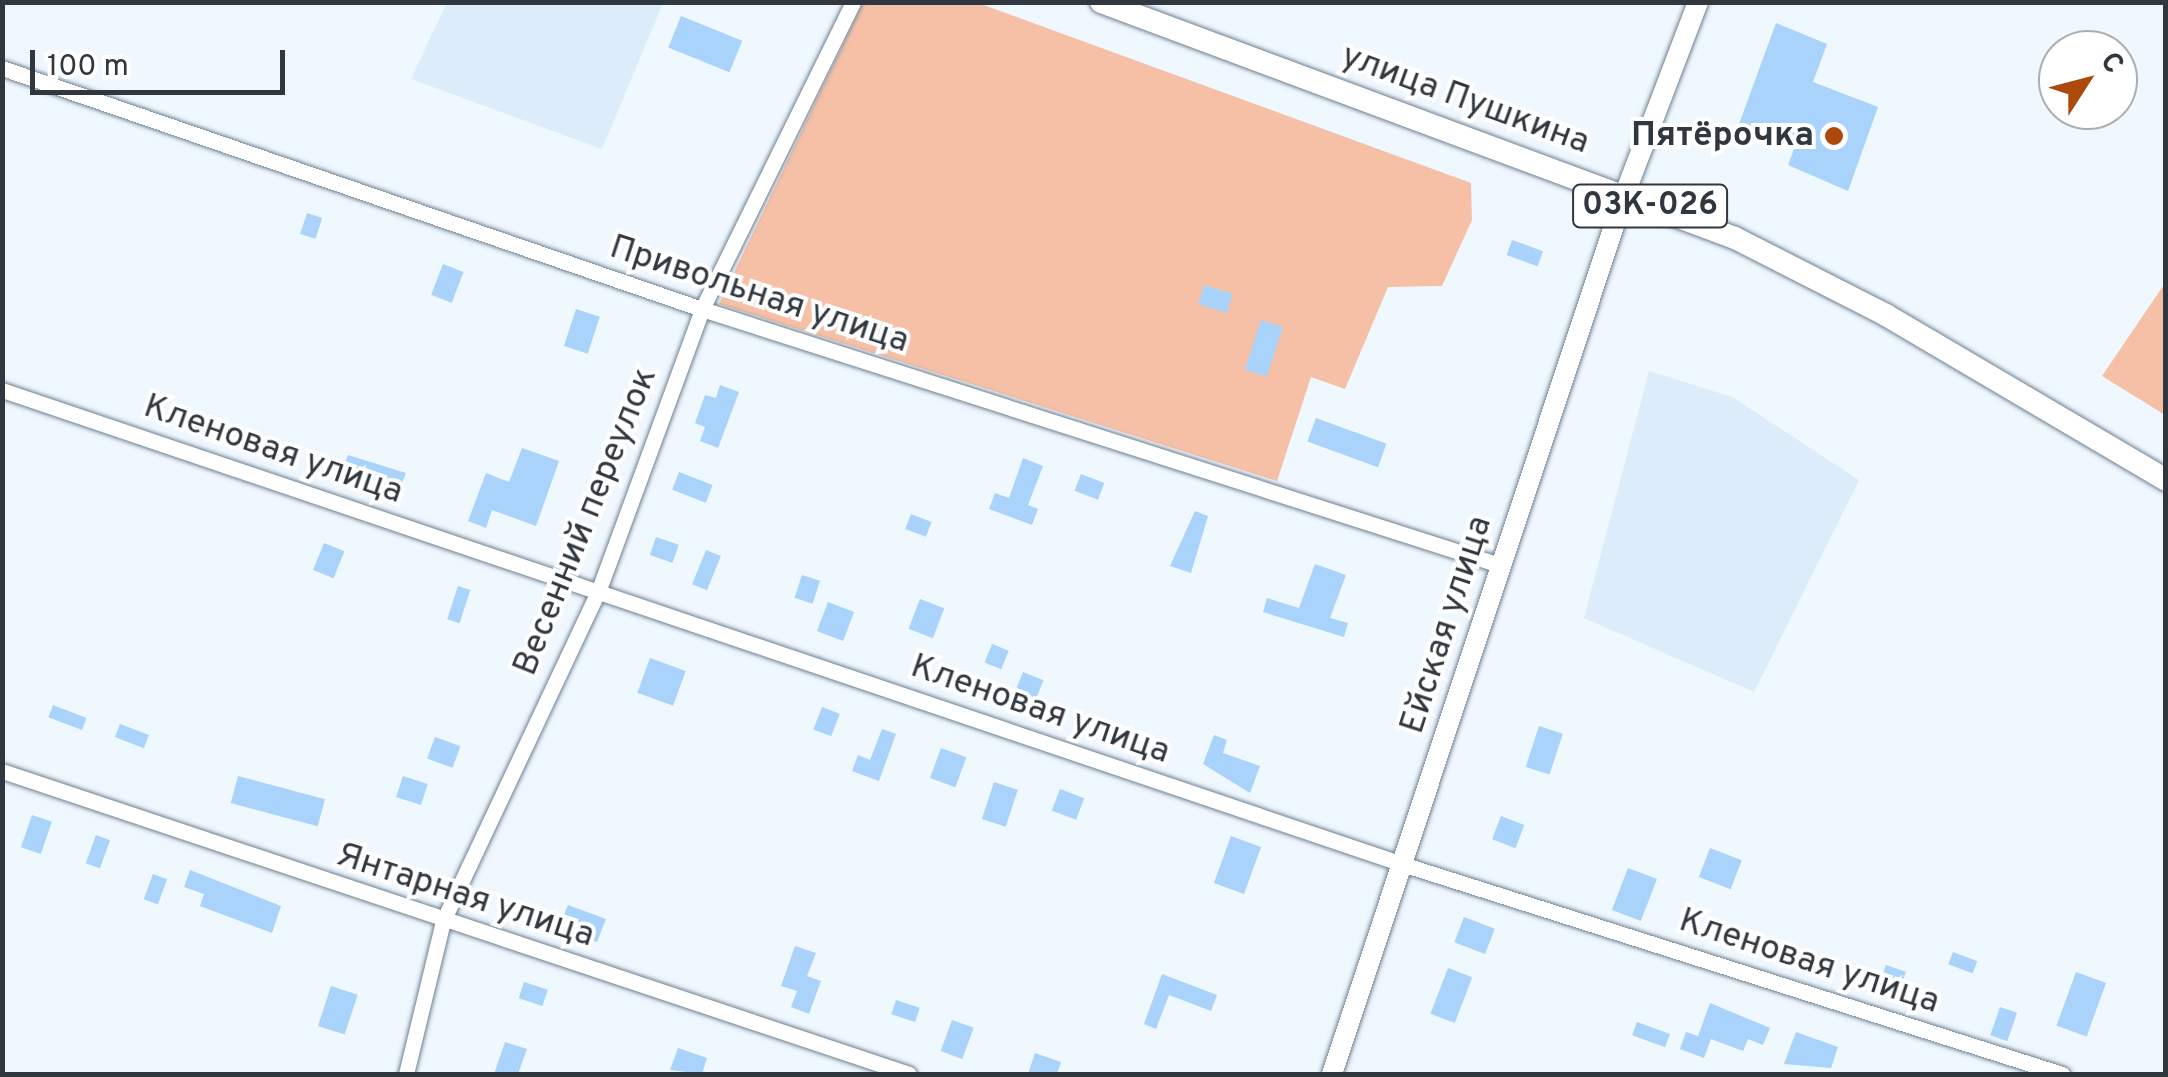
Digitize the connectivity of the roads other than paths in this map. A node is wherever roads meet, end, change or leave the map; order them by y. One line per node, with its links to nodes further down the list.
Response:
1 (853, 2): 6 (street, Весенний переулок)
2 (1101, 2): 5 (main road, улица Пушкина / 03К-026)
3 (1698, 2): 5 (street, Ейская улица)
4 (2, 68): 6 (street, Привольная улица)
5 (1624, 196): 8 (main road, улица Пушкина / 03К-026); 9 (street, Ейская улица)
6 (702, 309): 9 (street, Привольная улица); 10 (street, Весенний переулок)
7 (2, 390): 10 (street, Кленовая улица)
8 (2166, 480)
9 (1500, 565): 12 (street, Ейская улица)
10 (598, 592): 12 (street, Кленовая улица); 13 (street, Весенний переулок)
11 (2, 771): 13 (street, Янтарная улица)
12 (1402, 864): 16 (street, Ейская улица); 17 (street, Кленовая улица)
13 (444, 921): 14 (street, Весенний переулок); 15 (street, Янтарная улица)
14 (406, 1074)
15 (909, 1074)
16 (1332, 1074)
17 (2062, 1074)

